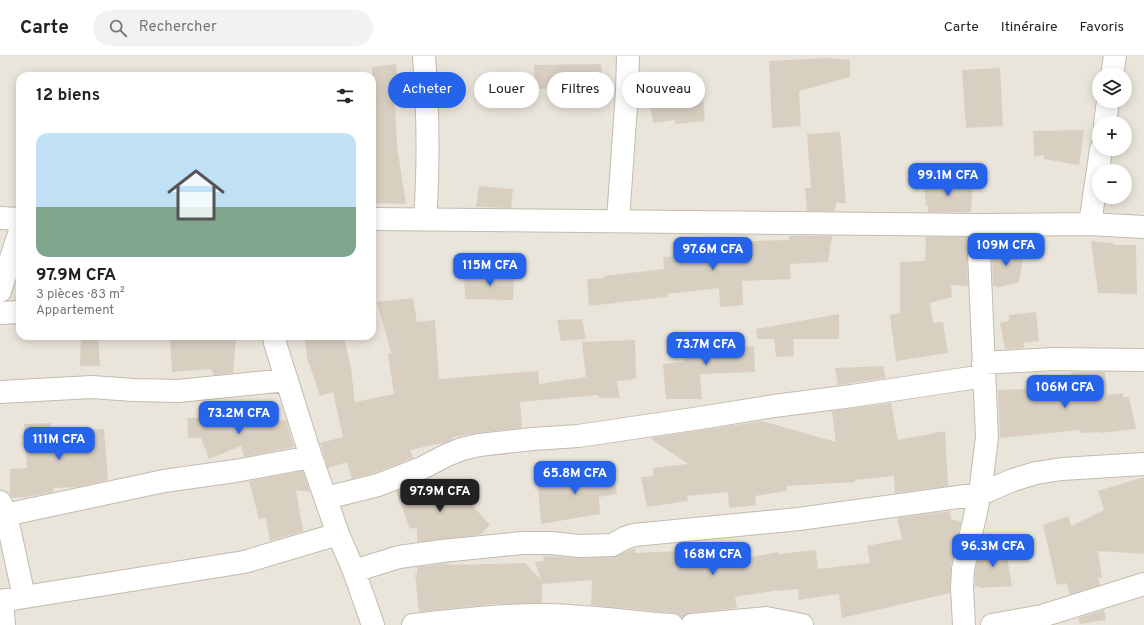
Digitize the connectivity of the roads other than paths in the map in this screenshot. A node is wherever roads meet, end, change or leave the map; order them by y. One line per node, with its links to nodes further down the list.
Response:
1 (424, 56): 9 (street)
2 (628, 56): 10 (street)
3 (1115, 56): 4 (street)
4 (1113, 68)
5 (1100, 156): 11 (street)
6 (0, 218): 7 (street)
7 (16, 219)
8 (376, 219): 9 (street)
9 (425, 219): 10 (street)
10 (618, 220): 12 (street)
11 (1090, 224): 12 (street); 13 (street)
12 (981, 225): 20 (street)
13 (1144, 227)
14 (16, 243): 15 (street)
15 (0, 291)
16 (16, 312): 17 (street)
17 (0, 313)
18 (275, 340): 21 (street)
19 (1144, 360): 20 (street)
20 (983, 369): 25 (street); 26 (street)
21 (288, 380): 22 (street); 23 (street)
22 (0, 392)
23 (311, 457): 26 (street); 27 (street)
24 (1144, 464): 25 (street)
25 (980, 494): 29 (street); 40 (street)
26 (326, 498): 28 (street)
27 (2, 511): 31 (street)
28 (338, 534): 29 (street); 31 (street)
29 (354, 571): 35 (street)
30 (1144, 584): 33 (street)
31 (24, 597): 32 (street)
32 (1, 601): 34 (street)
33 (1043, 620): 41 (street)
34 (4, 625)
35 (373, 625)
36 (414, 625): 37 (street)
37 (672, 625)
38 (692, 625): 39 (street)
39 (802, 625)
40 (964, 625)
41 (992, 625)

